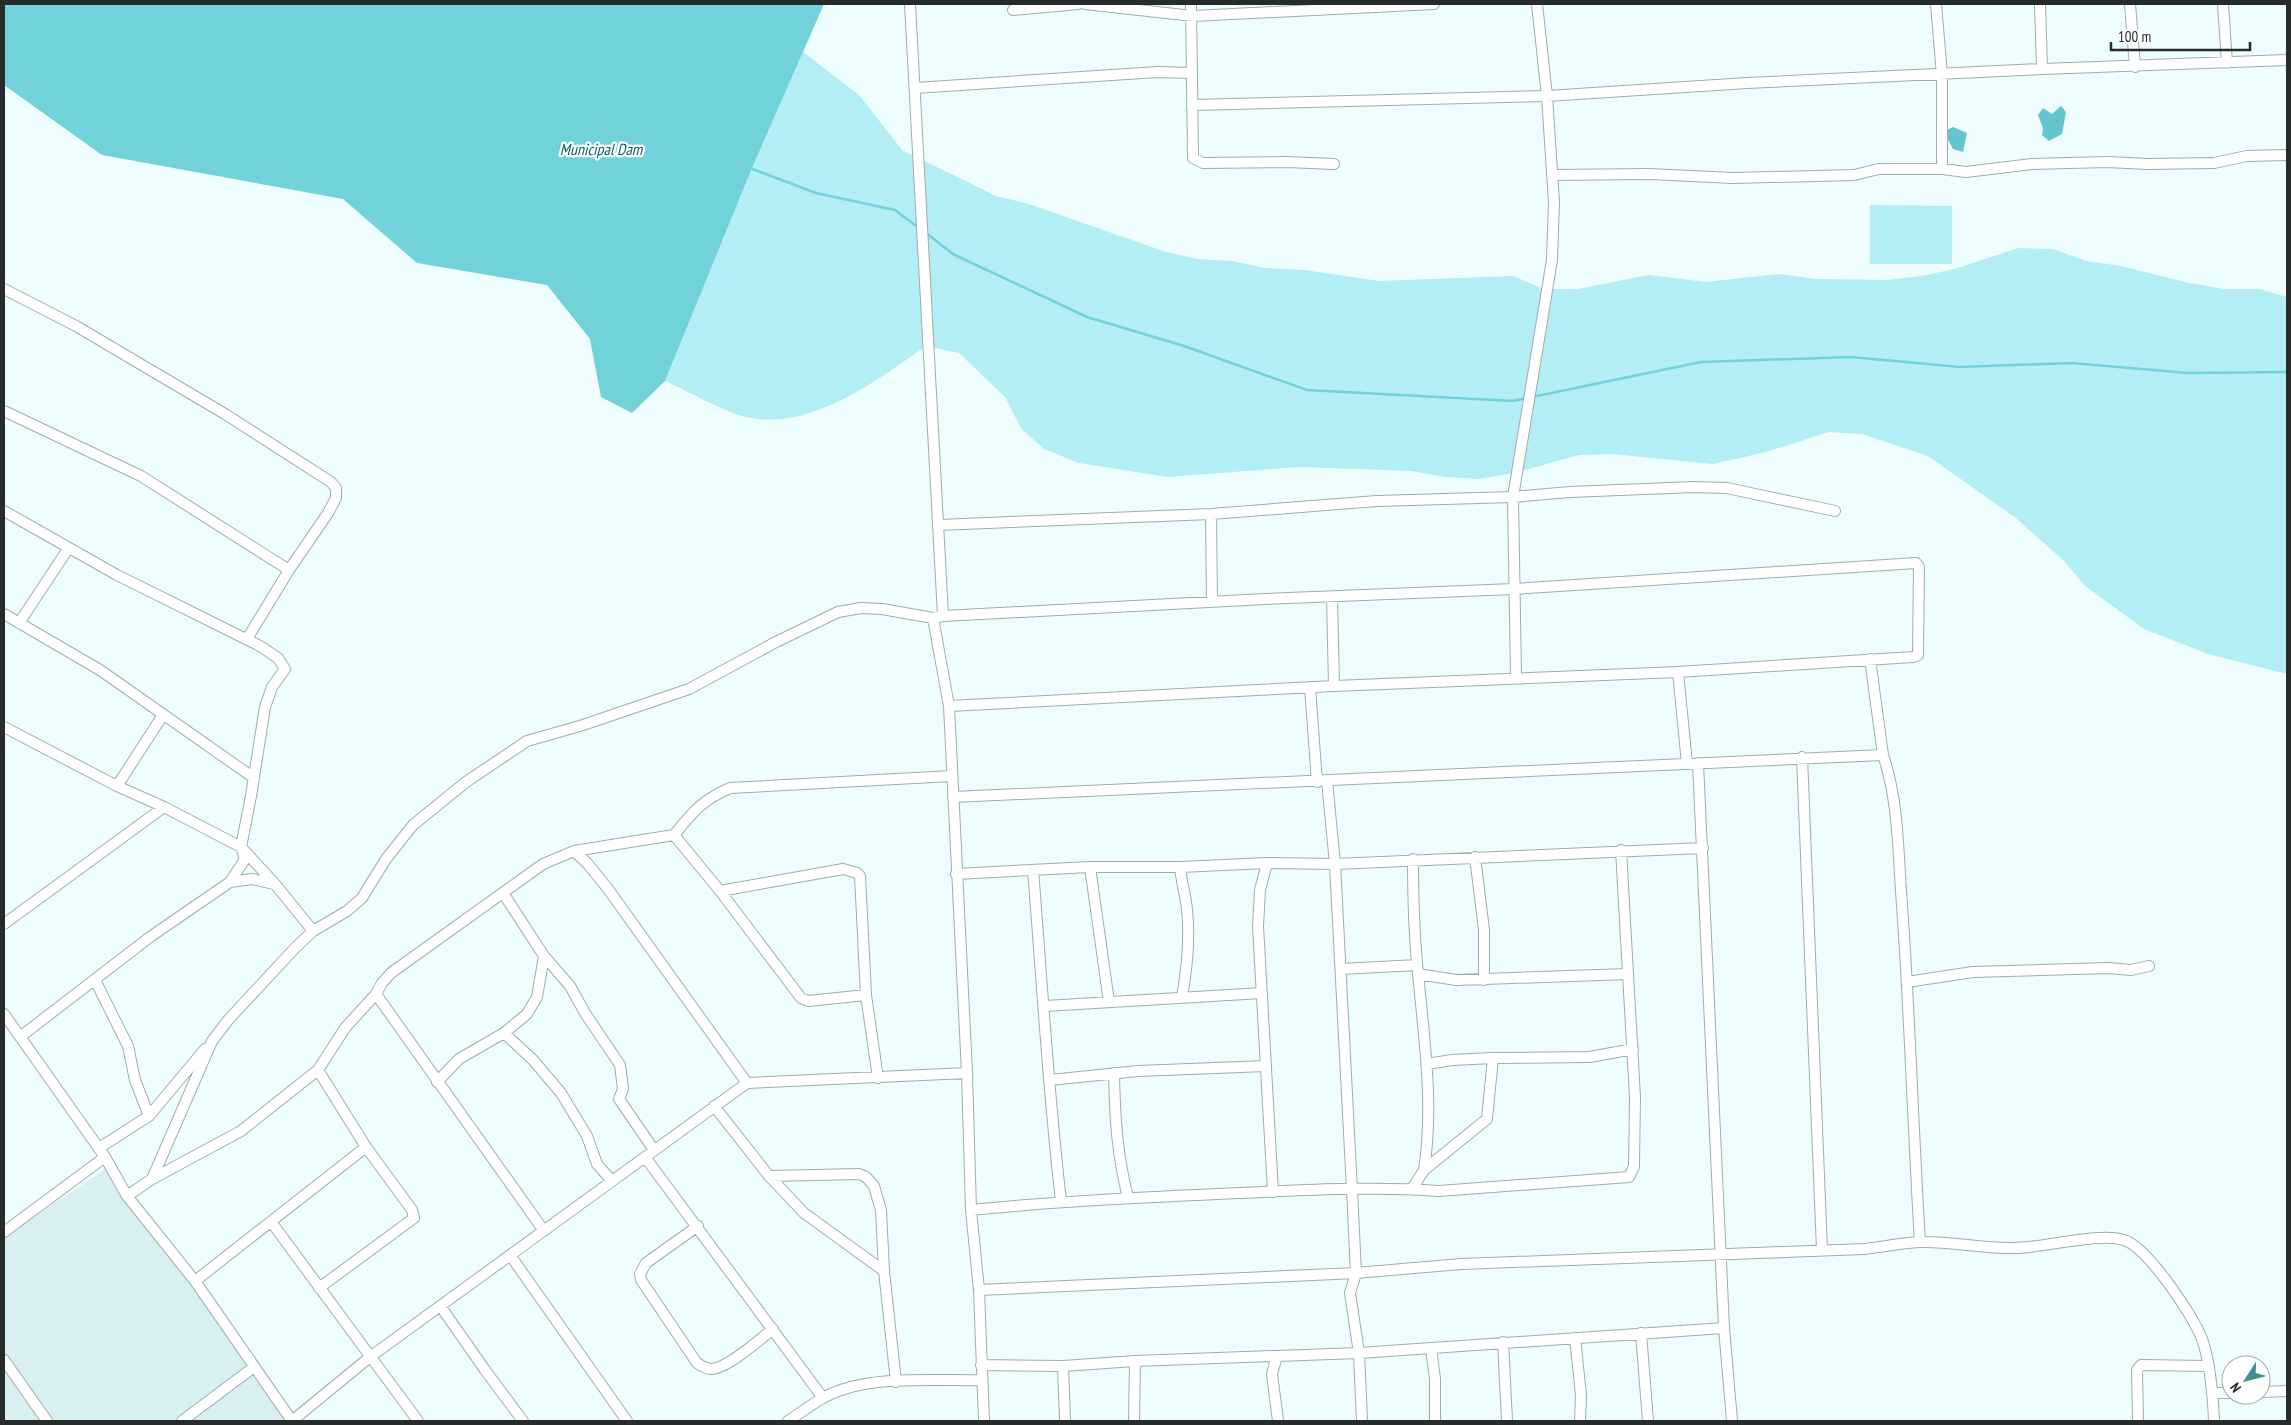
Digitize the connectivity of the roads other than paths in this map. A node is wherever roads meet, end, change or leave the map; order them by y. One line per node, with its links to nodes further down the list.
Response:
1 (910, 4): 20 (street)
2 (1078, 4): 11 (street)
3 (1085, 4): 13 (street)
4 (1191, 4): 13 (street)
5 (1434, 4): 13 (street)
6 (1538, 4): 21 (street)
7 (1936, 4): 19 (street)
8 (2040, 4): 17 (street)
9 (2130, 4): 16 (street)
10 (2223, 4): 15 (street)
11 (1038, 6): 12 (street)
12 (1012, 10)
13 (1193, 16): 18 (street)
14 (2287, 60): 15 (street)
15 (2227, 63): 16 (street)
16 (2135, 67): 17 (street)
17 (2042, 69): 19 (street)
18 (1191, 73): 20 (street); 22 (street)
19 (1942, 75): 21 (street); 25 (street)
20 (915, 88): 33 (street)
21 (1547, 96): 22 (street); 26 (street)
22 (1192, 105): 24 (street)
23 (2287, 155): 25 (street)
24 (1334, 164)
25 (1942, 169): 26 (street)
26 (1552, 175): 29 (street)
27 (4, 289): 35 (street)
28 (4, 411): 35 (street)
29 (1513, 497): 31 (street); 32 (street); 36 (street)
30 (4, 511): 34 (street)
31 (1835, 511)
32 (1211, 514): 33 (street); 38 (street)
33 (938, 525): 40 (street)
34 (68, 549): 41 (street); 42 (street)
35 (289, 570): 42 (street)
36 (1514, 589): 37 (street); 43 (street); 45 (street)
37 (1332, 597): 38 (street); 46 (street)
38 (1212, 602): 40 (street)
39 (4, 614): 41 (street)
40 (938, 617): 48 (street); 79 (street)
41 (20, 623): 49 (street)
42 (247, 639): 56 (street)
43 (1870, 659): 44 (street); 51 (street)
44 (1678, 672): 45 (street); 54 (street)
45 (1516, 677): 46 (street)
46 (1334, 686): 47 (street)
47 (1310, 687): 48 (street); 57 (street)
48 (949, 706): 55 (street)
49 (163, 714): 56 (street); 58 (street)
50 (4, 727): 58 (street)
51 (1882, 755): 52 (street); 87 (street)
52 (1802, 757): 53 (street); 132 (street)
53 (1698, 763): 54 (street); 63 (street)
54 (1687, 764): 57 (street)
55 (952, 776): 59 (street); 61 (street)
56 (254, 778): 62 (street)
57 (1322, 781): 59 (street); 69 (street)
58 (117, 786): 60 (street)
59 (953, 797): 73 (street)
60 (164, 807): 62 (street); 78 (street)
61 (674, 835): 65 (street); 76 (street)
62 (241, 847): 74 (street); 75 (street)
63 (1702, 848): 64 (street); 134 (street)
64 (1621, 850): 66 (street); 84 (street)
65 (574, 851): 77 (street); 108 (street)
66 (1475, 856): 67 (street); 86 (street)
67 (1413, 859): 69 (street); 83 (street)
68 (1267, 862): 69 (street); 71 (street); 88 (street)
69 (1335, 864): 82 (street)
70 (1090, 867): 71 (street); 72 (street); 92 (street)
71 (1180, 867): 91 (street)
72 (1033, 870): 73 (street); 93 (street)
73 (956, 874): 103 (street)
74 (230, 882): 75 (street); 85 (street)
75 (276, 884): 79 (street)
76 (720, 891): 90 (street); 90 (street)
77 (503, 893): 80 (street); 89 (street)
78 (4, 924)
79 (313, 931): 97 (street)
80 (544, 956): 95 (street); 113 (street)
81 (2149, 966): 87 (street)
82 (1341, 969): 83 (street); 121 (street)
83 (1418, 970): 86 (street); 100 (street)
84 (1628, 974): 86 (street); 98 (street)
85 (94, 980): 96 (street); 110 (street)
86 (1484, 980)
87 (1907, 982): 131 (street)
88 (1262, 993): 91 (street); 101 (street)
89 (376, 994): 102 (street); 107 (street)
90 (866, 996): 105 (street)
91 (1182, 997): 92 (street)
92 (1109, 1002): 93 (street)
93 (1045, 1006): 106 (street)
94 (5, 1018): 96 (street)
95 (504, 1033): 107 (street); 119 (street)
96 (20, 1037): 112 (street)
97 (212, 1041): 110 (street); 118 (street)
98 (1633, 1049): 99 (street); 120 (street)
99 (1493, 1058): 100 (street); 116 (street)
100 (1427, 1064): 116 (street)
101 (1266, 1066): 104 (street); 122 (street)
102 (318, 1070): 111 (street); 118 (street)
103 (968, 1073): 105 (street); 126 (street)
104 (1114, 1073): 106 (street); 124 (street)
105 (878, 1078): 108 (street)
106 (1050, 1080): 125 (street)
107 (437, 1082): 129 (street)
108 (747, 1083): 109 (street)
109 (714, 1106): 113 (street); 117 (street)
110 (149, 1116): 112 (street)
111 (366, 1147): 127 (street); 138 (street)
112 (99, 1148): 115 (street)
113 (654, 1150): 114 (street)
114 (645, 1156): 119 (street); 128 (street)
115 (105, 1157): 123 (street); 130 (street)
116 (1424, 1170): 120 (street)
117 (769, 1176): 135 (street); 135 (street)
118 (152, 1179): 123 (street)
119 (612, 1181): 129 (street)
120 (1412, 1189): 121 (street)
121 (1352, 1190): 122 (street); 136 (street)
122 (1273, 1192): 124 (street)
123 (127, 1196): 137 (street)
124 (1128, 1198): 125 (street)
125 (1061, 1201): 126 (street)
126 (971, 1210): 139 (street)
127 (272, 1223): 137 (street); 138 (street)
128 (698, 1226): 142 (street); 142 (street)
129 (544, 1231): 133 (street)
130 (4, 1232)
131 (1920, 1242): 132 (street); 154 (street)
132 (1822, 1250): 134 (street)
133 (510, 1255): 140 (street); 168 (street)
134 (1721, 1255): 136 (street); 141 (street)
135 (884, 1271): 157 (street)
136 (1356, 1272): 139 (street); 147 (street)
137 (195, 1281): 155 (street)
138 (319, 1288): 149 (street)
139 (979, 1290): 152 (street)
140 (441, 1306): 149 (street); 167 (street)
141 (1724, 1328): 143 (street); 179 (street)
142 (773, 1330): 162 (street)
143 (1641, 1333): 144 (street); 178 (street)
144 (1575, 1338): 145 (street); 177 (street)
145 (1503, 1342): 146 (street); 176 (street)
146 (1431, 1348): 147 (street); 175 (street)
147 (1359, 1353): 148 (street); 174 (street)
148 (1278, 1356): 151 (street); 173 (street)
149 (370, 1357): 165 (street); 166 (street)
150 (4, 1360): 163 (street)
151 (1135, 1361): 153 (street); 172 (street)
152 (981, 1364): 153 (street); 156 (street)
153 (1063, 1366): 171 (street)
154 (2207, 1366): 160 (street); 180 (street)
155 (254, 1367): 164 (street); 165 (street)
156 (982, 1380): 157 (street); 170 (street)
157 (896, 1382): 162 (street)
158 (2287, 1391): 159 (street)
159 (2271, 1392)
160 (2212, 1393): 161 (street); 181 (street)
161 (2221, 1393)
162 (823, 1398): 169 (street)
163 (47, 1421)
164 (182, 1421)
165 (292, 1421)
166 (418, 1421)
167 (523, 1421)
168 (627, 1421)
169 (788, 1421)
170 (984, 1421)
171 (1065, 1421)
172 (1134, 1421)
173 (1278, 1421)
174 (1362, 1421)
175 (1435, 1421)
176 (1507, 1421)
177 (1580, 1421)
178 (1648, 1421)
179 (1732, 1421)
180 (2138, 1421)
181 (2214, 1421)

